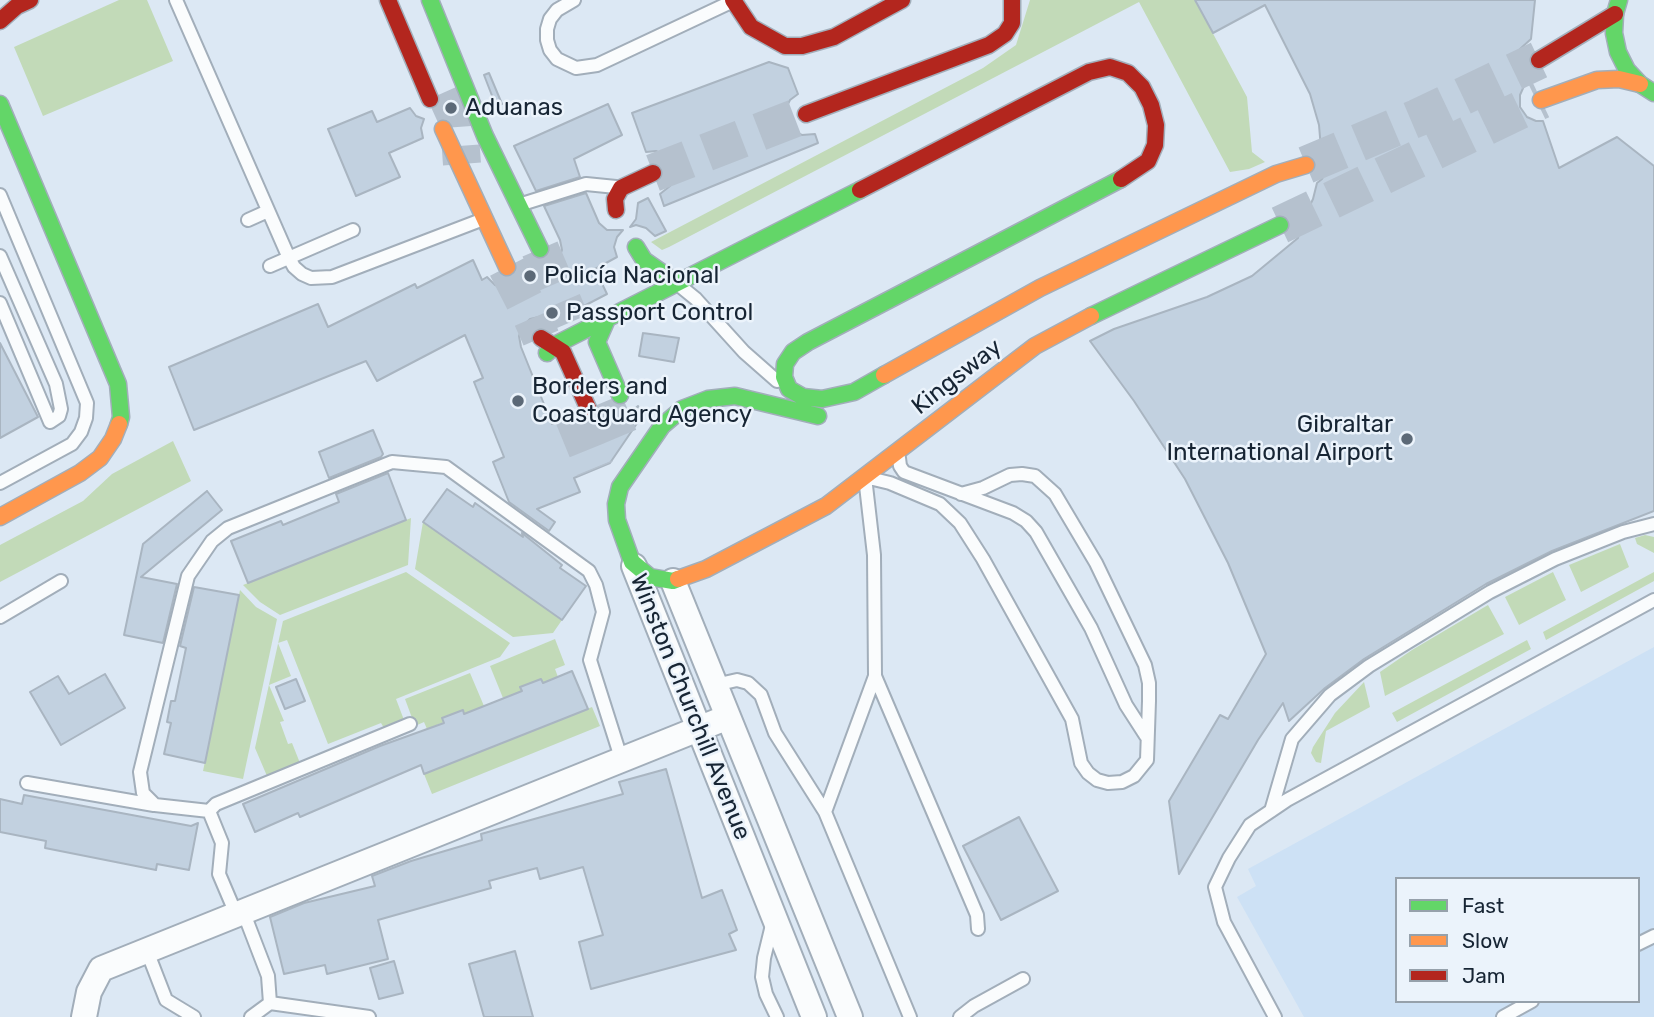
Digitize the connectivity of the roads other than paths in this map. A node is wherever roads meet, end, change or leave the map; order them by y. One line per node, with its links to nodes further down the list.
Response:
1 (30, 0): 10 (highway)
2 (388, 0): 13 (highway)
3 (430, 0): 21 (highway)
4 (574, 0): 8 (lane)
5 (902, 0): 8 (highway)
6 (1012, 0): 16 (highway)
7 (178, 1): 23 (lane)
8 (733, 1)
9 (1617, 7): 11 (highway); 12 (highway)
10 (0, 21)
11 (1539, 60)
12 (1647, 88): 14 (highway)
13 (430, 99)
14 (1541, 100)
15 (0, 104): 49 (highway)
16 (806, 114)
17 (443, 129): 24 (highway)
18 (653, 173): 19 (highway)
19 (621, 188): 21 (lane); 22 (highway)
20 (0, 195): 46 (lane)
21 (518, 205): 29 (highway)
22 (616, 210)
23 (268, 211): 25 (lane); 32 (lane)
24 (484, 219): 32 (lane); 34 (highway)
25 (248, 220)
26 (1280, 225): 44 (highway, Kingsway)
27 (353, 230): 32 (lane)
28 (636, 247): 35 (highway)
29 (540, 249)
30 (1158, 249): 40 (highway)
31 (0, 257): 36 (lane)
32 (289, 258): 33 (lane)
33 (270, 266)
34 (506, 267)
35 (677, 284): 37 (highway); 40 (lane); 40 (highway)
36 (0, 303)
37 (608, 317): 38 (highway); 41 (highway)
38 (547, 346): 39 (highway); 42 (highway)
39 (557, 378)
40 (789, 389)
41 (621, 395)
42 (588, 408)
43 (834, 418): 50 (highway, Winston Churchill Avenue)
44 (902, 448): 45 (highway, Kingsway); 48 (lane)
45 (865, 477): 53 (highway, Kingsway); 57 (lane); 62 (lane)
46 (0, 483)
47 (604, 492): 50 (highway)
48 (961, 494): 62 (lane); 62 (lane)
49 (0, 517)
50 (617, 520): 52 (highway, Winston Churchill Avenue)
51 (1654, 524): 67 (lane)
52 (632, 562): 53 (highway); 61 (street, Winston Churchill Avenue)
53 (673, 581): 58 (street, Winston Churchill Avenue)
54 (61, 582): 56 (lane)
55 (1654, 600): 67 (lane)
56 (0, 617)
57 (875, 676): 68 (lane); 71 (lane)
58 (715, 685): 59 (street, Winston Churchill Avenue); 68 (lane)
59 (728, 718): 61 (street); 82 (street, Winston Churchill Avenue)
60 (410, 724): 66 (lane)
61 (698, 730): 63 (street); 70 (street, Winston Churchill Avenue)
62 (1146, 736)
63 (622, 761): 65 (lane); 69 (street)
64 (27, 783): 65 (lane)
65 (155, 805): 66 (lane)
66 (209, 811): 69 (lane)
67 (1271, 811): 85 (lane)
68 (825, 812): 83 (lane)
69 (239, 912): 72 (street); 74 (lane)
70 (774, 918): 80 (lane); 81 (street, Winston Churchill Avenue)
71 (978, 929)
72 (147, 951): 76 (street); 77 (lane)
73 (1023, 979): 84 (lane)
74 (270, 1003): 78 (lane); 79 (lane)
75 (1528, 1003): 86 (lane)
76 (84, 1017)
77 (194, 1017)
78 (251, 1017)
79 (369, 1017)
80 (777, 1017)
81 (814, 1017)
82 (850, 1017)
83 (910, 1017)
84 (960, 1017)
85 (1275, 1017)
86 (1503, 1017)

